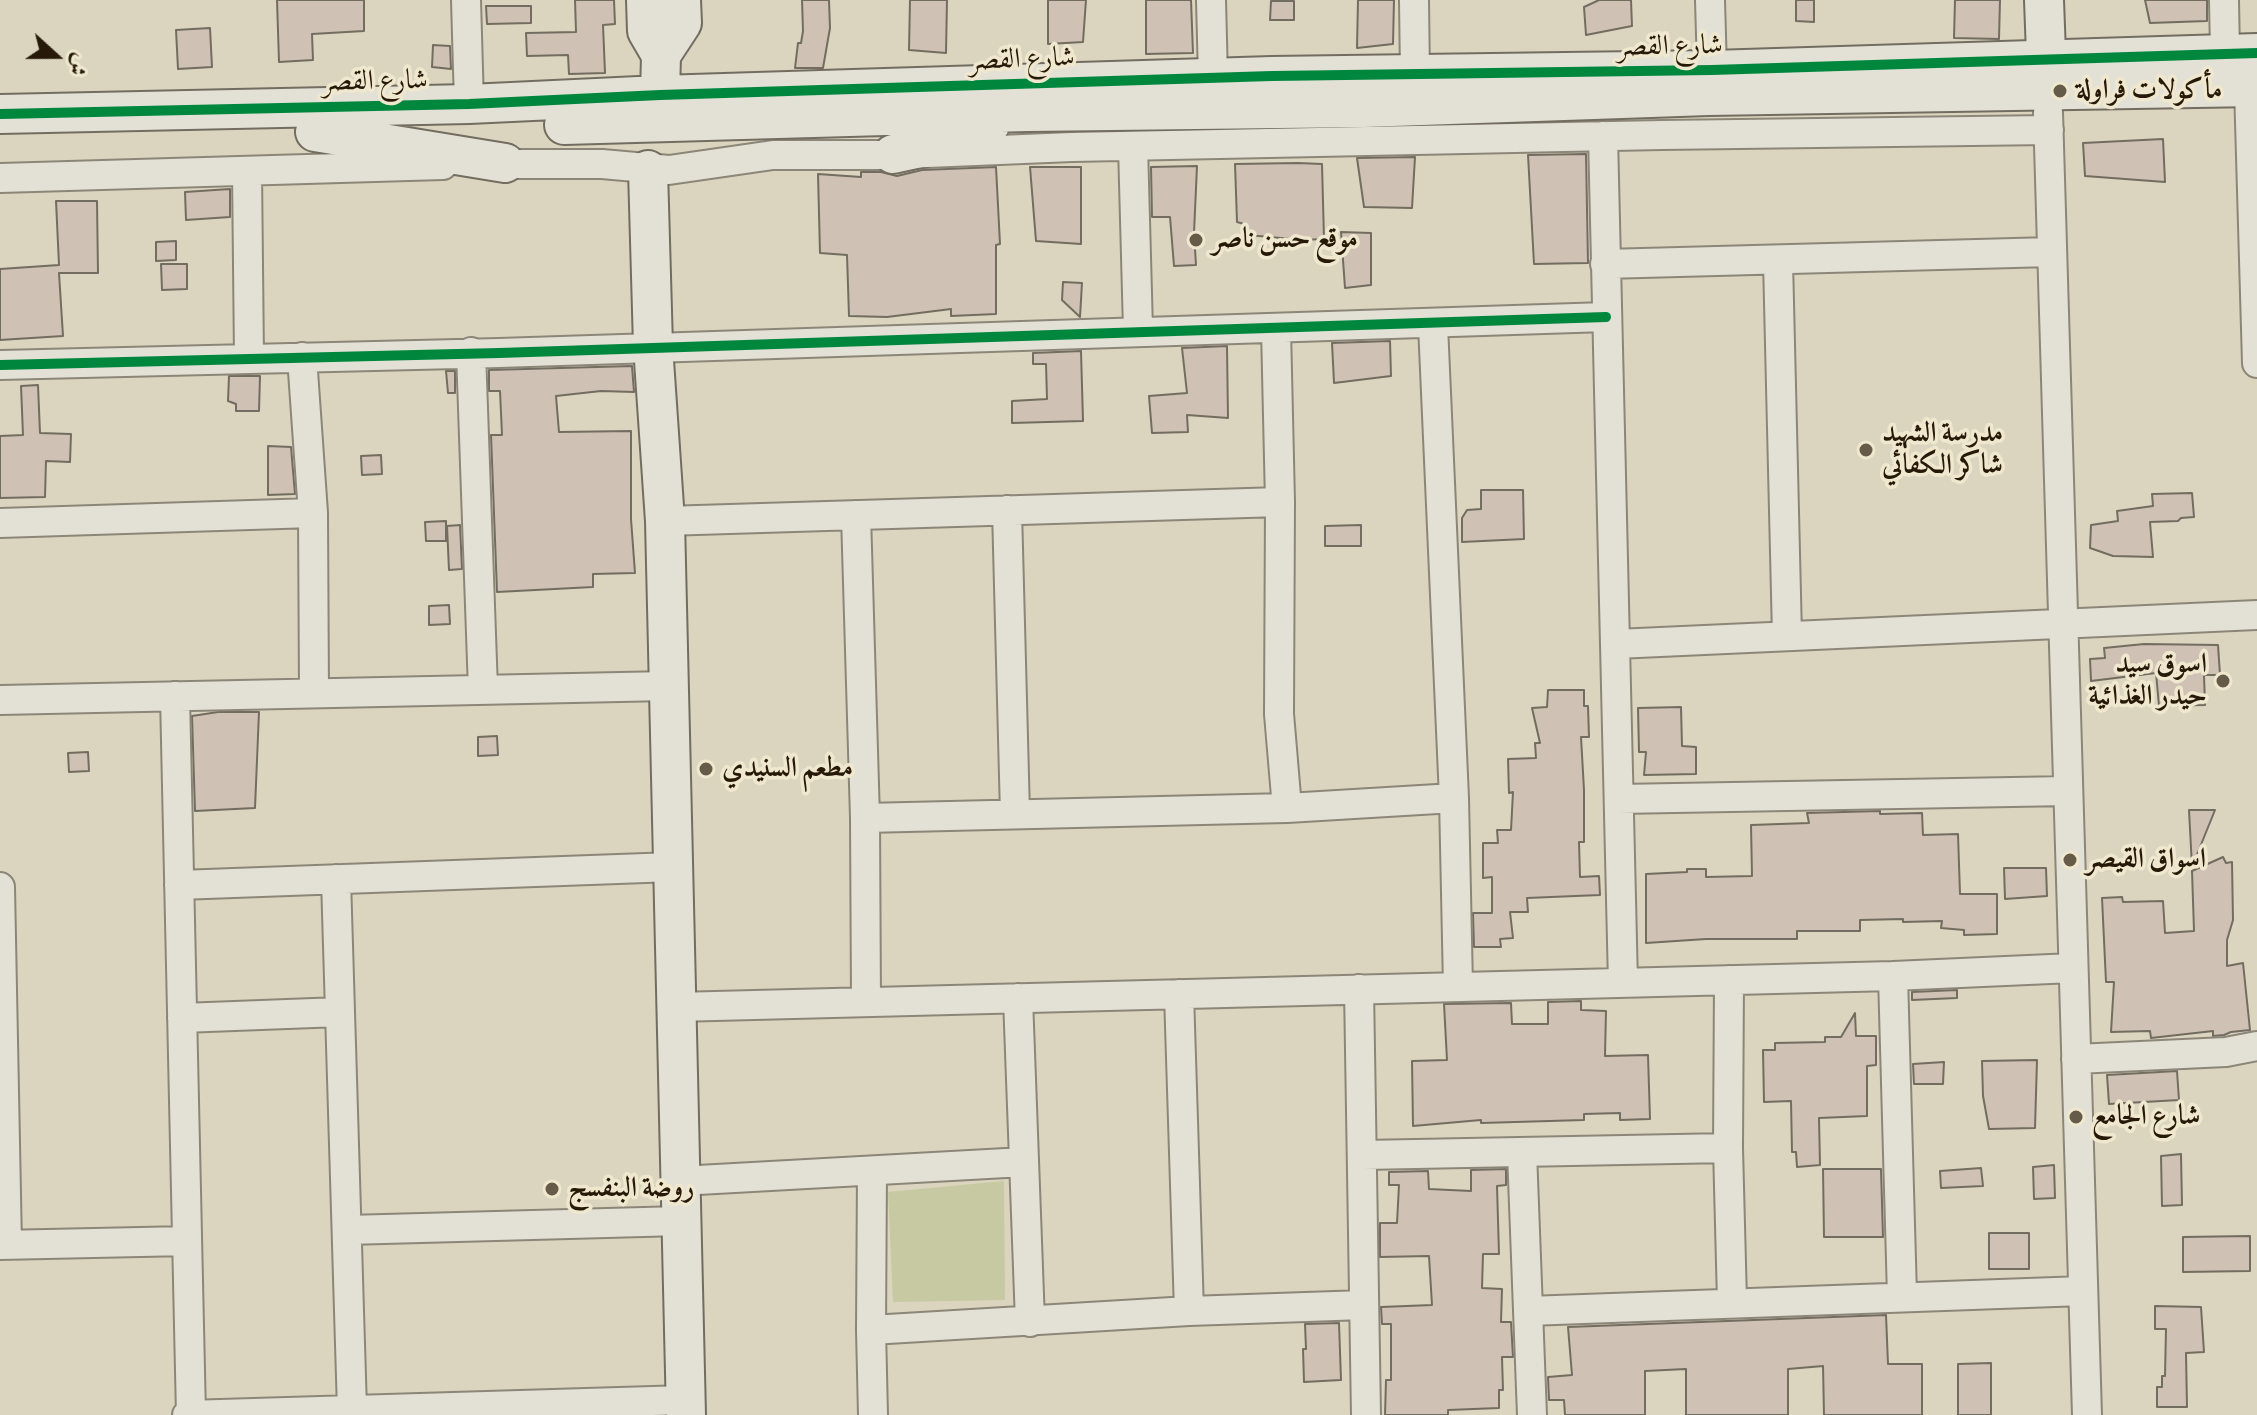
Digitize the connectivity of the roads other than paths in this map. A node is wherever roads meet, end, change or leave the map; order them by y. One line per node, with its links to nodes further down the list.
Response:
1 (466, 0): 18 (street)
2 (646, 0): 9 (street)
3 (681, 0): 9 (street)
4 (1211, 0): 14 (street)
5 (1414, 0): 13 (street)
6 (1710, 0): 10 (street)
7 (2044, 0): 12 (street)
8 (2224, 0): 11 (street)
9 (661, 55): 17 (street)
10 (1712, 70): 12 (street, شارع القصر); 13 (street, شارع القصر)
11 (2247, 70): 12 (street); 35 (street)
12 (2047, 74): 15 (street, شارع القصر); 21 (street)
13 (1415, 76): 15 (street, شارع القصر)
14 (1213, 78): 16 (street, شارع القصر); 17 (street, شارع القصر)
15 (1362, 92): 16 (street, شارع القصر)
16 (1271, 93): 19 (street, شارع القصر)
17 (660, 95): 18 (street, شارع القصر)
18 (469, 104): 20 (street, شارع القصر)
19 (1027, 112): 22 (street, شارع القصر); 26 (street)
20 (0, 114)
21 (2049, 130): 23 (street); 31 (street)
22 (315, 132): 24 (street, شارع القصر); 27 (street)
23 (1603, 136): 25 (street); 33 (street)
24 (0, 140)
25 (1133, 146): 26 (street); 38 (street)
26 (893, 154): 28 (street)
27 (505, 163): 28 (street); 29 (street)
28 (648, 170): 39 (street)
29 (247, 171): 30 (street); 42 (street)
30 (0, 178)
31 (2051, 252): 32 (street); 52 (street)
32 (1778, 261): 33 (street); 53 (street)
33 (1605, 264): 34 (street)
34 (1606, 317): 36 (street); 54 (street)
35 (2256, 318): 43 (street)
36 (1433, 325): 37 (street); 61 (street)
37 (1276, 329): 38 (street); 45 (street)
38 (1138, 330): 39 (street)
39 (653, 346): 40 (street); 49 (street)
40 (471, 352): 41 (street); 56 (street)
41 (302, 357): 42 (street); 47 (street)
42 (249, 358): 44 (street)
43 (2257, 363)
44 (0, 365)
45 (1280, 502): 46 (street); 63 (street)
46 (1007, 510): 48 (street); 64 (street)
47 (313, 513): 50 (street); 57 (street)
48 (856, 515): 49 (street); 65 (street)
49 (665, 521): 55 (street)
50 (0, 523)
51 (2257, 615): 52 (street)
52 (2063, 623): 53 (street); 60 (street)
53 (1787, 636): 54 (street)
54 (1616, 644): 62 (street)
55 (668, 686): 56 (street); 66 (street)
56 (483, 690): 57 (street)
57 (314, 693): 58 (street)
58 (175, 696): 59 (street); 68 (street)
59 (0, 700)
60 (2068, 791): 62 (street); 70 (street)
61 (1454, 798): 63 (street); 74 (street)
62 (1619, 799): 73 (street)
63 (1287, 808): 64 (street)
64 (1015, 814): 65 (street)
65 (865, 818): 78 (street)
66 (673, 867): 67 (street); 79 (street)
67 (336, 879): 68 (street); 80 (street)
68 (179, 885): 81 (street)
69 (0, 887): 82 (street)
70 (2073, 968): 71 (street); 84 (street)
71 (1893, 976): 72 (street); 96 (street)
72 (1729, 980): 73 (street); 85 (street)
73 (1623, 983): 74 (street)
74 (1458, 987): 75 (street)
75 (1359, 989): 76 (street); 87 (street)
76 (1179, 994): 77 (street); 99 (street)
77 (1018, 998): 78 (street); 88 (street)
78 (866, 1002): 79 (street)
79 (676, 1007): 90 (street)
80 (340, 1012): 81 (street); 92 (street)
81 (182, 1018): 93 (street)
82 (2, 1046): 94 (street)
83 (2257, 1046): 84 (street)
84 (2076, 1059): 95 (street)
85 (1728, 1148): 86 (street); 97 (street)
86 (1522, 1152): 87 (street); 100 (street)
87 (1363, 1155): 98 (street)
88 (1024, 1162): 89 (street); 101 (street)
89 (872, 1171): 90 (street); 102 (street)
90 (680, 1181): 91 (street)
91 (681, 1221): 92 (street); 103 (street)
92 (347, 1230): 104 (street)
93 (187, 1241): 94 (street); 106 (street)
94 (4, 1245)
95 (2083, 1291): 96 (street); 110 (street)
96 (1902, 1296): 97 (street)
97 (1732, 1302): 100 (street)
98 (1364, 1305): 99 (street); 108 (street)
99 (1189, 1311): 101 (street)
100 (1528, 1311): 109 (street)
101 (1030, 1322): 102 (street)
102 (871, 1330): 107 (street)
103 (686, 1407): 105 (street)
104 (352, 1410): 105 (street); 106 (street)
105 (504, 1410)
106 (189, 1415)
107 (873, 1415)
108 (1366, 1415)
109 (1532, 1415)
110 (2087, 1415)

